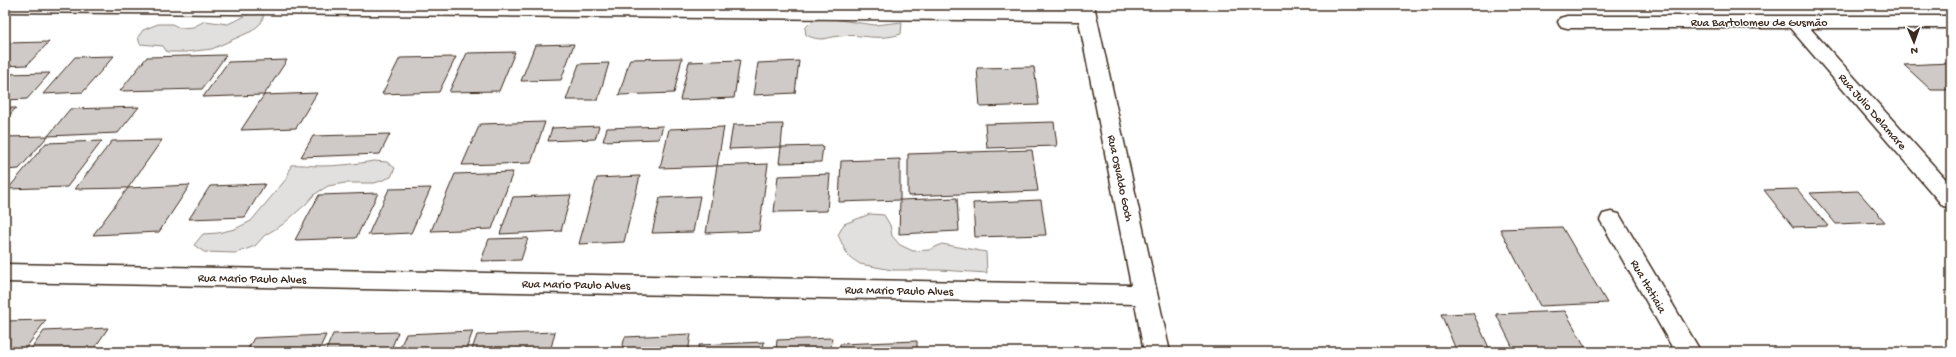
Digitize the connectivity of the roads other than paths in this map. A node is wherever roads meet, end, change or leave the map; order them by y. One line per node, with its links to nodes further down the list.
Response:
1 (5, 6): 2 (street)
2 (1086, 10): 9 (street, Rua Osvaldo Goch)
3 (1567, 22): 4 (street, Rua Bartolomeu de Gusmão)
4 (1795, 22): 5 (street, Rua Bartolomeu de Gusmão); 6 (street, Rua Julio Delamare)
5 (1951, 22)
6 (1951, 200)
7 (1611, 220): 11 (street, Rua Itatiaia)
8 (5, 273): 9 (street, Rua Mario Paulo Alves)
9 (1146, 295): 10 (street, Rua Osvaldo Goch)
10 (1157, 352)
11 (1688, 352)

